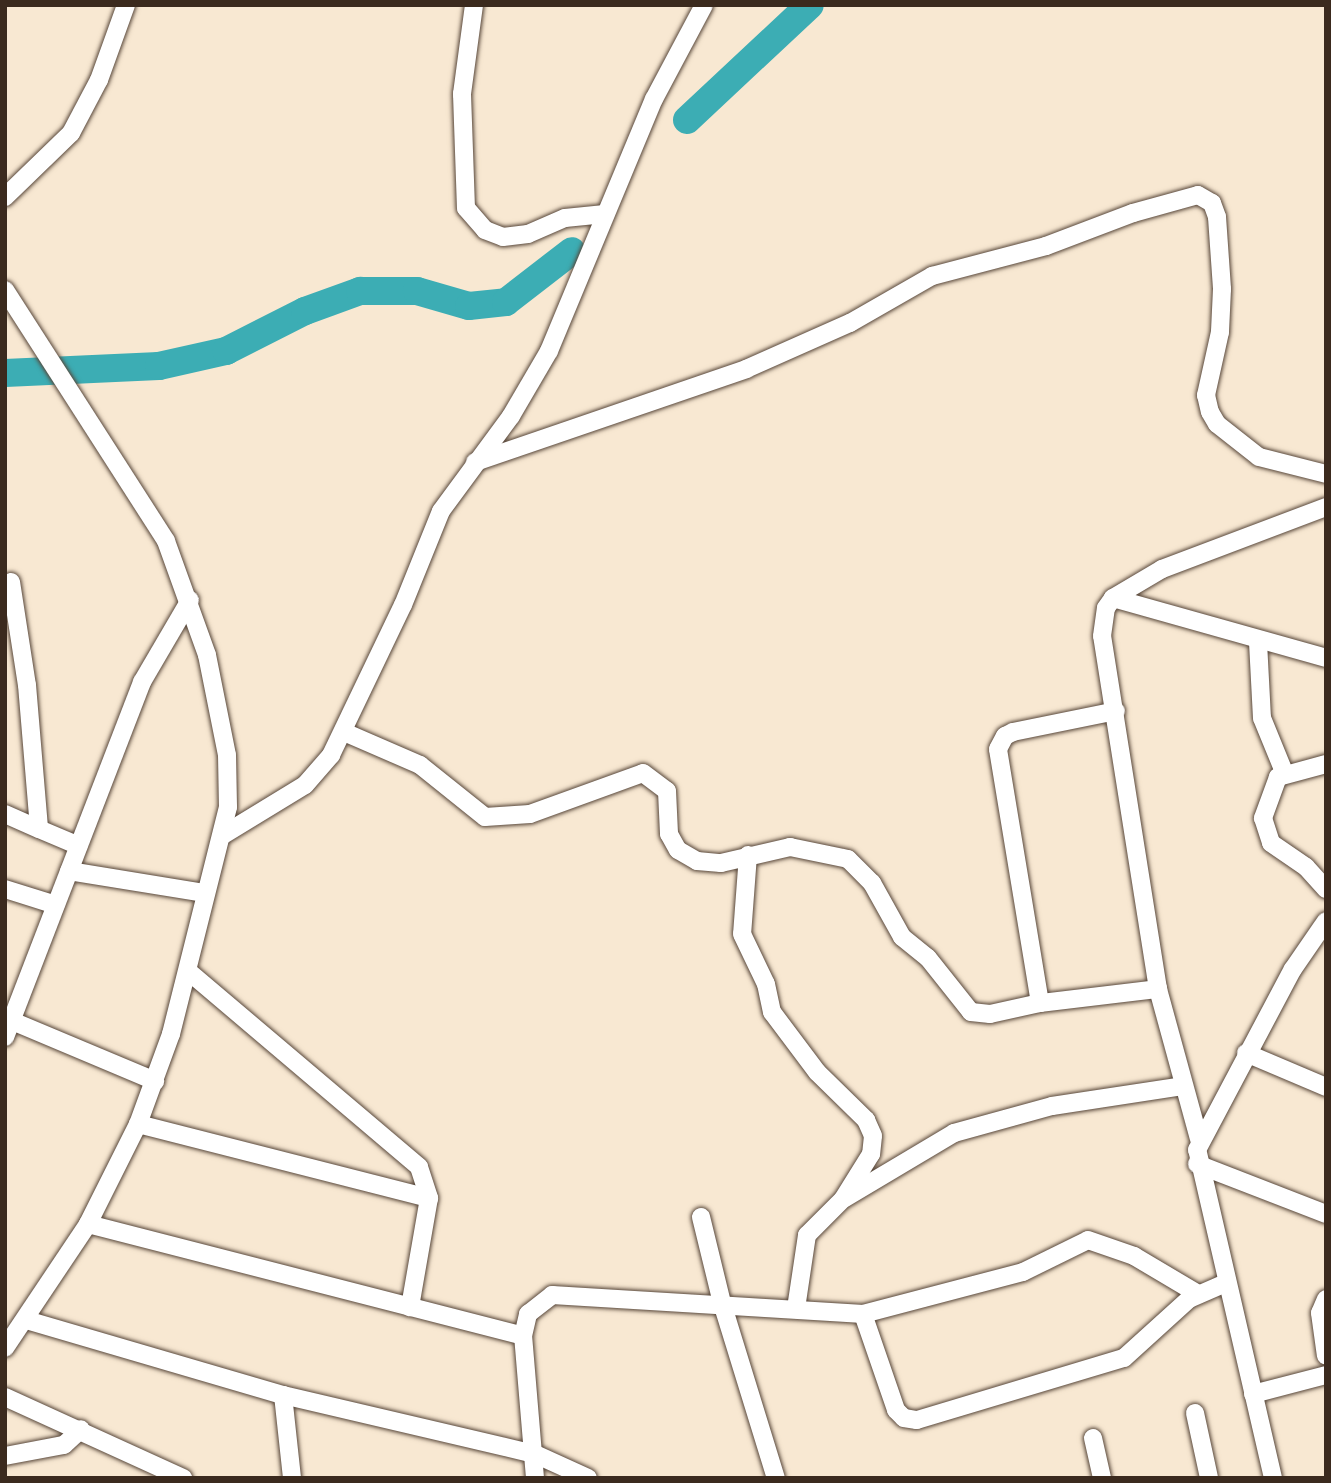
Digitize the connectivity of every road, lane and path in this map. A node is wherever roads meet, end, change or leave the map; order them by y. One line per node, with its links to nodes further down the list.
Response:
1 (126, 5): 4 (street)
2 (474, 5): 5 (street)
3 (704, 5): 5 (street)
4 (5, 197)
5 (606, 214): 7 (street)
6 (6, 291): 12 (street)
7 (475, 462): 8 (street); 16 (street)
8 (1326, 474)
9 (1326, 507): 11 (street)
10 (12, 582): 20 (street)
11 (1113, 597): 13 (street); 15 (street)
12 (190, 600): 21 (street); 22 (street)
13 (1258, 642): 14 (street); 18 (street)
14 (1326, 659)
15 (1116, 711): 31 (street); 32 (street)
16 (344, 732): 21 (street); 23 (street)
17 (1326, 764): 18 (street)
18 (1284, 772): 25 (street)
19 (5, 814): 20 (street)
20 (39, 829): 22 (street)
21 (223, 835): 27 (street)
22 (79, 846): 24 (street)
23 (748, 855): 32 (street); 42 (street)
24 (69, 872): 27 (street); 28 (street)
25 (1326, 888)
26 (5, 889): 28 (street)
27 (205, 892): 30 (street)
28 (56, 905): 33 (street)
29 (1326, 921): 34 (street)
30 (188, 971): 35 (street); 41 (street)
31 (1158, 989): 32 (street); 36 (street)
32 (1040, 1003)
33 (8, 1025): 35 (street)
34 (1247, 1053): 37 (street); 39 (street)
35 (155, 1081): 38 (street)
36 (1182, 1086): 39 (street); 42 (street)
37 (1326, 1087)
38 (138, 1124): 41 (street); 45 (street)
39 (1199, 1139): 40 (street)
40 (1198, 1164): 43 (street); 46 (street)
41 (429, 1198): 50 (street)
42 (843, 1199): 51 (street)
43 (1326, 1214)
44 (701, 1217): 49 (street)
45 (88, 1224): 50 (street); 53 (street)
46 (1226, 1283): 47 (street); 58 (street)
47 (1198, 1294): 52 (street); 52 (street)
48 (1326, 1299): 56 (street)
49 (722, 1303): 51 (street); 54 (street); 70 (street)
50 (410, 1307): 54 (street)
51 (796, 1309): 52 (street)
52 (863, 1314)
53 (26, 1320): 55 (street); 59 (street)
54 (523, 1336): 64 (street)
55 (5, 1348)
56 (1326, 1356)
57 (1326, 1375): 58 (street)
58 (1253, 1394): 73 (street)
59 (283, 1395): 64 (street); 67 (street)
60 (5, 1397): 62 (street)
61 (1195, 1413): 72 (street)
62 (81, 1429): 65 (street); 66 (street)
63 (1093, 1438): 71 (street)
64 (535, 1454): 68 (street); 69 (street)
65 (5, 1456)
66 (183, 1478)
67 (292, 1478)
68 (535, 1478)
69 (588, 1478)
70 (776, 1478)
71 (1102, 1478)
72 (1209, 1478)
73 (1273, 1478)

